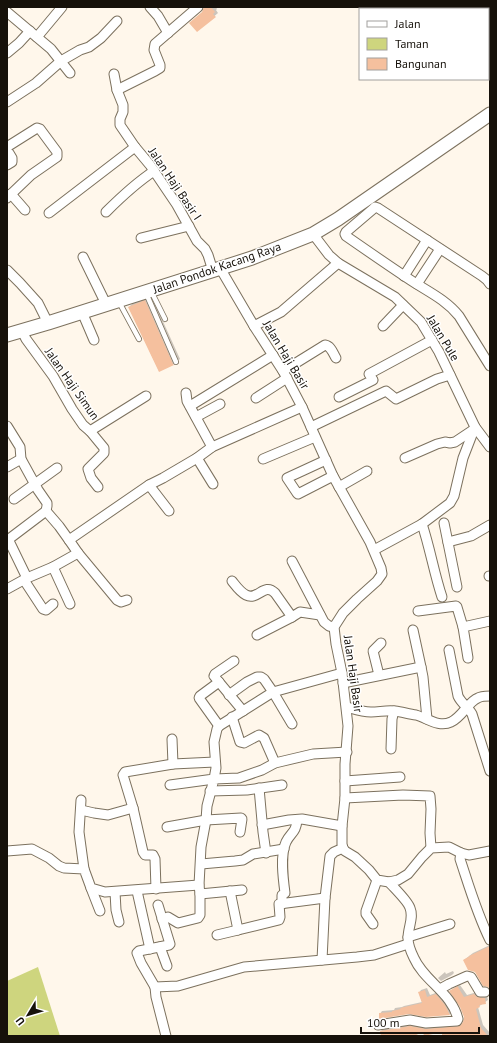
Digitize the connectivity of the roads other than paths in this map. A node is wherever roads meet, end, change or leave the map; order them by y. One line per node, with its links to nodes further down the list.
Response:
1 (62, 7): 7 (street)
2 (150, 7): 6 (street)
3 (198, 7): 6 (street)
4 (7, 12): 7 (street)
5 (118, 21): 9 (street)
6 (168, 33): 12 (street)
7 (33, 34): 8 (street); 9 (street)
8 (7, 53)
9 (61, 61): 10 (street); 13 (street)
10 (70, 73)
11 (114, 74): 12 (street, Jalan Haji Basir I)
12 (117, 90): 15 (street, Jalan Haji Basir I)
13 (7, 102)
14 (490, 114): 23 (main road, Jalan Pondok Kacang Raya)
15 (135, 147): 17 (street, Jalan Haji Basir I); 21 (street)
16 (7, 165): 18 (street)
17 (154, 171): 20 (street); 22 (street, Jalan Haji Basir I)
18 (9, 196): 19 (street)
19 (25, 210)
20 (106, 212)
21 (49, 213)
22 (189, 226): 24 (street); 30 (street, Jalan Haji Basir I)
23 (312, 234): 28 (street, Jalan Pule); 30 (main road, Jalan Pondok Kacang Raya)
24 (141, 238)
25 (426, 240): 26 (street); 31 (street); 31 (street)
26 (440, 249): 32 (street); 33 (street)
27 (83, 257): 35 (street)
28 (338, 263): 36 (street, Jalan Pule); 40 (street)
29 (7, 270): 39 (street)
30 (216, 270): 34 (main road, Jalan Pondok Kacang Raya); 40 (street, Jalan Haji Basir)
31 (404, 276): 32 (street)
32 (416, 284): 50 (street)
33 (490, 284)
34 (148, 291): 35 (main road, Jalan Pondok Kacang Raya); 38 (lane); 49 (lane)
35 (112, 302): 37 (main road, Jalan Pondok Kacang Raya); 44 (lane)
36 (403, 305): 41 (street); 46 (street, Jalan Pule)
37 (82, 312): 39 (main road, Jalan Pondok Kacang Raya); 45 (street)
38 (165, 319)
39 (48, 323): 42 (main road, Jalan Pondok Kacang Raya)
40 (254, 326): 47 (street, Jalan Haji Basir)
41 (383, 326)
42 (22, 331): 43 (main road, Jalan Pondok Kacang Raya); 64 (street, Jalan Haji Simun)
43 (7, 335)
44 (139, 339)
45 (94, 340)
46 (432, 340): 52 (street, Jalan Pule); 56 (street)
47 (273, 355): 51 (street, Jalan Haji Basir); 58 (street)
48 (336, 358): 51 (street)
49 (176, 362)
50 (490, 366)
51 (285, 375): 55 (street); 59 (street, Jalan Haji Basir)
52 (450, 375): 62 (street); 63 (street, Jalan Pule)
53 (186, 393): 58 (street)
54 (146, 396): 64 (street)
55 (256, 398)
56 (339, 398)
57 (220, 404): 60 (street)
58 (190, 406): 60 (street)
59 (302, 407): 62 (street, Jalan Haji Basir); 66 (street)
60 (196, 417): 66 (street)
61 (7, 426): 70 (street)
62 (311, 428): 65 (street, Jalan Haji Basir)
63 (474, 429): 67 (street, Jalan Pule); 69 (street); 86 (street)
64 (90, 431): 80 (street, Jalan Haji Simun)
65 (315, 436): 71 (street); 72 (street, Jalan Haji Basir)
66 (212, 447): 68 (street)
67 (490, 447)
68 (197, 458): 78 (street); 79 (street)
69 (405, 458)
70 (21, 459): 73 (street); 77 (street)
71 (263, 460)
72 (326, 460): 76 (street, Jalan Haji Basir); 76 (street)
73 (7, 467)
74 (57, 468): 77 (street)
75 (367, 471): 81 (street)
76 (333, 476): 81 (street, Jalan Haji Basir)
77 (34, 484): 82 (street); 83 (street)
78 (213, 484)
79 (149, 485): 84 (street); 88 (street)
80 (98, 487)
81 (340, 487): 90 (street, Jalan Haji Basir)
82 (14, 499)
83 (46, 511): 88 (street); 94 (street)
84 (169, 511)
85 (444, 523): 89 (street)
86 (422, 524): 90 (street); 98 (street)
87 (490, 525): 89 (street)
88 (69, 540): 91 (street)
89 (448, 542): 96 (street)
90 (374, 550): 106 (street, Jalan Haji Basir)
91 (78, 553): 93 (street); 99 (street)
92 (292, 561): 103 (street)
93 (53, 567): 94 (street); 101 (street)
94 (26, 579): 97 (street); 100 (street)
95 (232, 581): 104 (street)
96 (458, 587)
97 (7, 589)
98 (442, 597)
99 (127, 600)
100 (53, 604)
101 (70, 604)
102 (418, 611): 107 (street)
103 (320, 615): 104 (street); 106 (street)
104 (292, 617): 109 (street)
105 (490, 622): 107 (street)
106 (334, 627): 115 (street, Jalan Haji Basir)
107 (463, 627): 112 (street)
108 (413, 630): 114 (street)
109 (257, 635)
110 (382, 643): 116 (street)
111 (449, 650): 123 (street)
112 (468, 658)
113 (234, 661): 117 (street)
114 (420, 667): 116 (street); 127 (street)
115 (342, 673): 118 (street, Jalan Haji Basir); 119 (street)
116 (379, 675): 118 (street)
117 (219, 682): 120 (street); 129 (street)
118 (343, 684): 122 (street, Jalan Haji Basir)
119 (273, 692): 120 (street); 124 (street); 128 (street)
120 (229, 695): 124 (street)
121 (490, 696): 123 (street)
122 (347, 707): 125 (street); 132 (street, Jalan Haji Basir)
123 (468, 708): 127 (street); 136 (street)
124 (243, 711): 126 (street)
125 (394, 711): 127 (street); 131 (street)
126 (232, 717): 129 (street); 134 (street)
127 (427, 719)
128 (292, 724)
129 (219, 726): 133 (street)
130 (172, 739): 135 (street)
131 (392, 749)
132 (346, 752): 134 (street); 139 (street, Jalan Haji Basir)
133 (216, 762): 135 (street); 138 (street)
134 (275, 763): 138 (street)
135 (173, 764): 145 (street)
136 (490, 771)
137 (400, 777): 139 (street)
138 (214, 778): 140 (street); 143 (street)
139 (345, 781): 144 (street, Jalan Haji Basir)
140 (170, 785)
141 (282, 785): 142 (street)
142 (260, 788): 143 (street); 148 (street)
143 (210, 791): 146 (street)
144 (344, 798): 149 (street, Jalan Haji Basir); 153 (street)
145 (133, 808): 160 (street); 164 (street)
146 (206, 820): 150 (street); 151 (street); 159 (street)
147 (297, 820): 148 (street); 149 (street); 154 (street)
148 (262, 825): 156 (street)
149 (342, 826): 152 (street, Jalan Haji Basir)
150 (167, 827)
151 (240, 832)
152 (343, 848): 161 (street); 170 (street)
153 (431, 848): 157 (street); 162 (street)
154 (284, 850): 156 (street); 171 (street)
155 (7, 851): 160 (street)
156 (266, 852): 159 (street)
157 (460, 853): 158 (street); 180 (street)
158 (489, 855)
159 (201, 864): 165 (street)
160 (84, 869): 163 (street)
161 (377, 880): 162 (street); 176 (street)
162 (389, 882): 181 (street)
163 (91, 888): 169 (street); 173 (street)
164 (156, 889): 165 (street); 167 (street)
165 (199, 890): 168 (street); 174 (street)
166 (242, 890): 168 (street)
167 (137, 891): 169 (street); 183 (street)
168 (230, 891): 178 (street)
169 (116, 892): 175 (street)
170 (324, 898): 171 (street); 184 (street)
171 (282, 904): 178 (street)
172 (158, 905): 174 (street)
173 (100, 911)
174 (162, 919): 182 (street)
175 (119, 922)
176 (373, 924)
177 (450, 924): 181 (street)
178 (238, 930): 179 (street)
179 (217, 935)
180 (490, 940)
181 (408, 941): 184 (street); 187 (street)
182 (160, 947): 183 (street); 185 (street)
183 (150, 949): 186 (street)
184 (322, 960): 186 (street)
185 (167, 966)
186 (155, 987): 190 (street)
187 (440, 989): 188 (street); 189 (street)
188 (485, 992)
189 (378, 1025)
190 (166, 1036)

